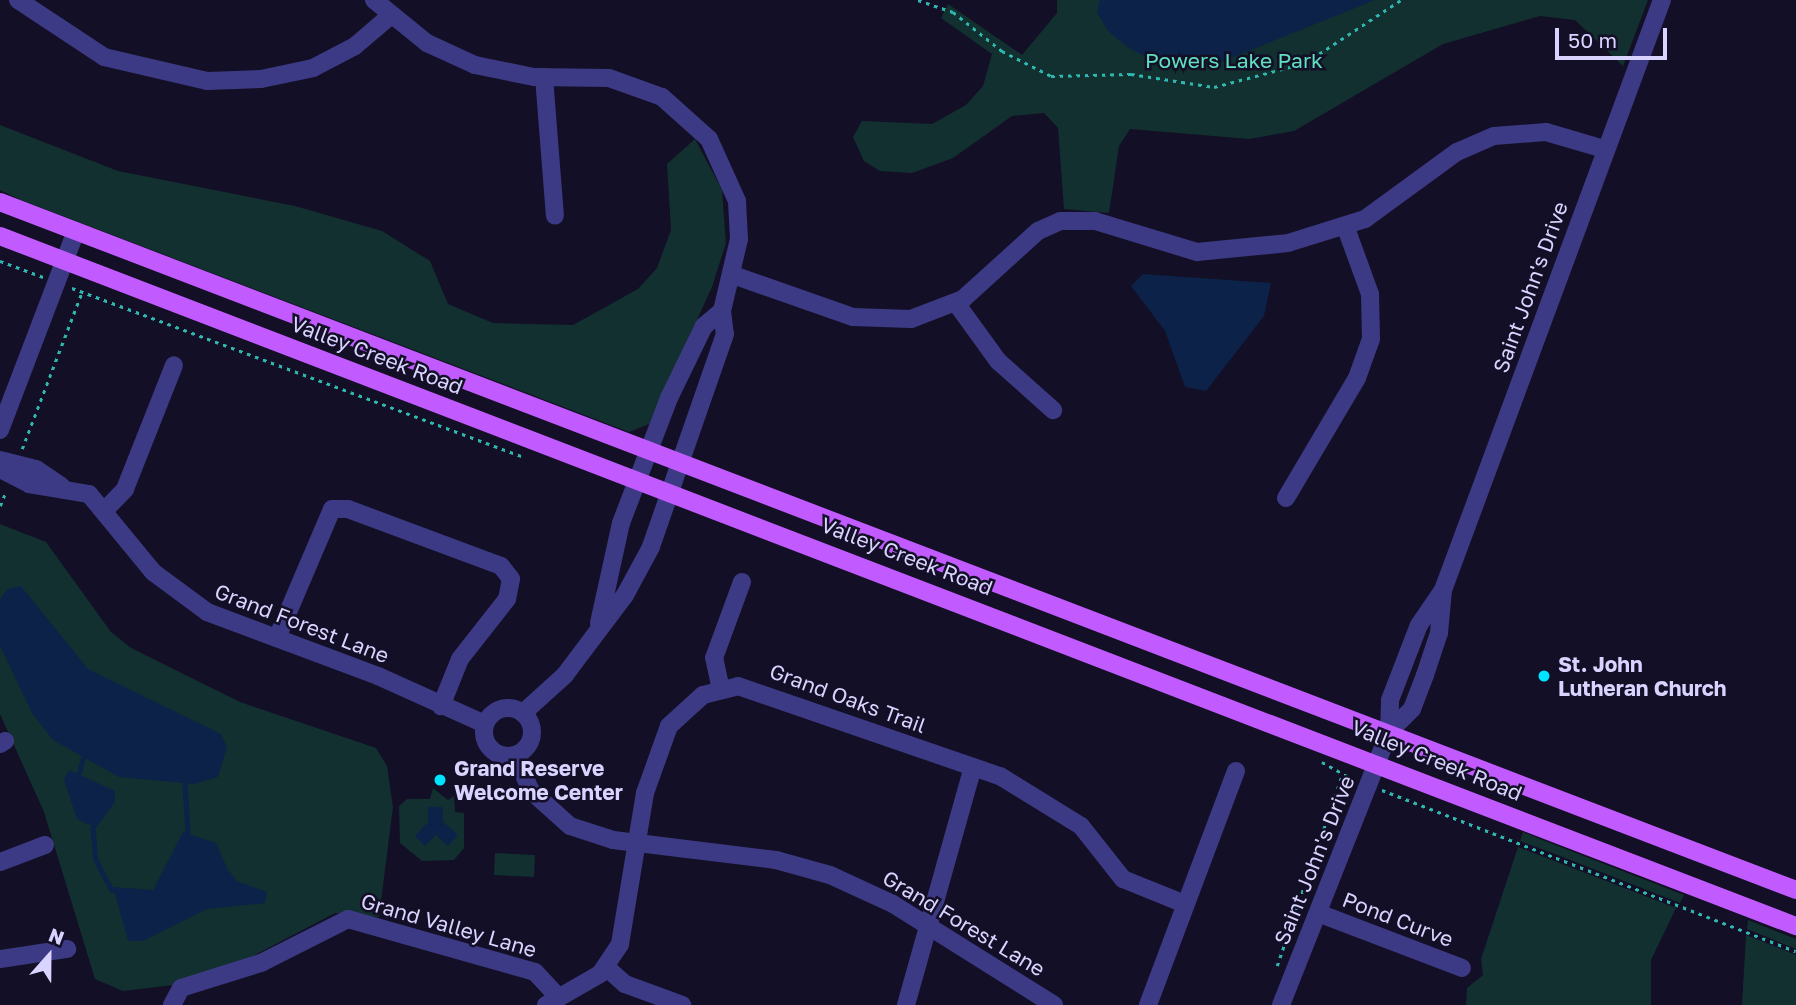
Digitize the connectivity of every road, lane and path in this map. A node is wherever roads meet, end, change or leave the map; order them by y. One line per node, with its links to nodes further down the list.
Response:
1 (18, 0): 6 (street)
2 (374, 0): 6 (street)
3 (918, 0): 4 (path)
4 (1401, 0)
5 (1661, 0): 8 (street, Saint John's Drive)
6 (390, 16): 7 (street)
7 (544, 77): 10 (street); 17 (street)
8 (1604, 149): 11 (street); 39 (street, Saint John's Drive)
9 (0, 202): 12 (main road, Valley Creek Road)
10 (555, 216)
11 (1346, 228): 18 (street); 29 (street)
12 (76, 231): 15 (street); 23 (main road, Valley Creek Road)
13 (0, 236): 15 (main road, Valley Creek Road)
14 (0, 261): 16 (path)
15 (65, 261): 22 (street); 27 (main road, Valley Creek Road)
16 (33, 274)
17 (733, 275): 18 (street); 19 (street)
18 (956, 303): 21 (street)
19 (722, 311): 23 (street); 25 (street)
20 (174, 365): 31 (street)
21 (1054, 410)
22 (0, 430)
23 (649, 449): 25 (main road, Valley Creek Road); 27 (street)
24 (528, 458): 26 (path)
25 (684, 463): 28 (street); 39 (main road, Valley Creek Road)
26 (7, 467): 30 (path); 31 (street, Grand Forest Lane)
27 (639, 478): 28 (main road, Valley Creek Road); 33 (street)
28 (673, 491): 33 (street); 41 (main road, Valley Creek Road)
29 (1286, 498)
30 (0, 506)
31 (105, 510): 34 (street, Grand Forest Lane)
32 (743, 582): 35 (street)
33 (599, 623): 37 (street)
34 (277, 638): 36 (street, Grand Forest Lane); 36 (street)
35 (722, 690): 42 (street, Grand Oaks Trail); 46 (street, Grand Oaks Trail)
36 (441, 706): 38 (street, Grand Forest Lane)
37 (523, 713): 38 (street); 40 (street)
38 (485, 724): 40 (street)
39 (1390, 732): 41 (street, Saint John's Drive); 49 (main road, Valley Creek Road)
40 (516, 755): 46 (street, Grand Forest Lane)
41 (1378, 761): 51 (street, Saint John's Drive); 53 (main road, Valley Creek Road)
42 (973, 767): 50 (street, Grand Oaks Trail); 52 (street)
43 (1236, 771): 50 (street)
44 (1342, 775): 58 (path)
45 (1398, 796): 55 (path)
46 (638, 843): 52 (street, Grand Forest Lane); 57 (street, Grand Oaks Trail)
47 (45, 845): 48 (street)
48 (0, 862)
49 (1796, 890)
50 (1185, 904): 65 (street)
51 (1318, 913): 59 (street, Pond Curve); 66 (street, Saint John's Drive)
52 (930, 925): 63 (street); 64 (street, Grand Forest Lane)
53 (1796, 926)
54 (67, 949): 56 (street)
55 (1796, 951)
56 (0, 959)
57 (607, 968): 60 (street, Grand Valley Lane); 62 (street)
58 (1276, 968)
59 (1462, 968)
60 (552, 1002): 61 (street, Grand Valley Lane)
61 (172, 1005)
62 (682, 1005)
63 (906, 1005)
64 (1055, 1005)
65 (1147, 1005)
66 (1281, 1005)

